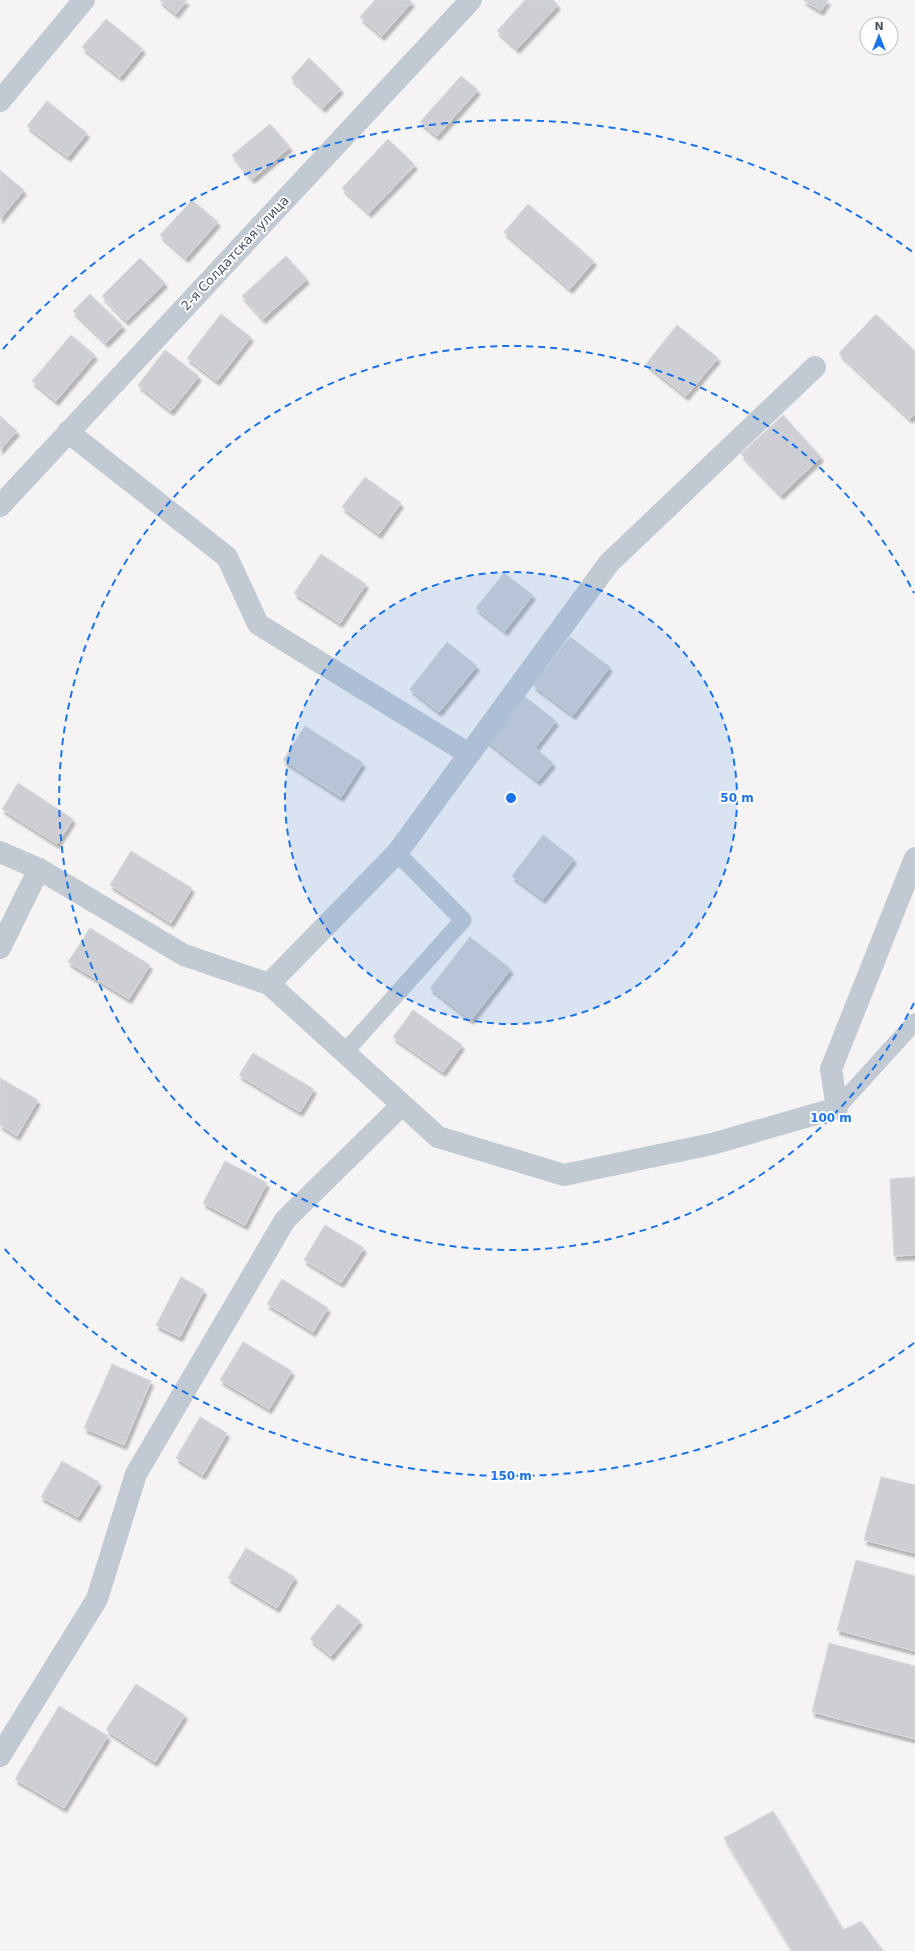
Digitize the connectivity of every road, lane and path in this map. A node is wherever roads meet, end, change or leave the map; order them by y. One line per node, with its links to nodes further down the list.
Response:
1 (84, 0): 3 (street)
2 (471, 0): 5 (street, 2-я Солдатская улица)
3 (0, 101)
4 (815, 367): 7 (street)
5 (68, 432): 6 (street, 2-я Солдатская улица); 7 (street)
6 (0, 506)
7 (469, 754): 9 (street)
8 (0, 852): 11 (street)
9 (397, 853): 13 (street); 15 (lane)
10 (915, 858): 17 (street)
11 (39, 869): 12 (street); 13 (street)
12 (0, 948)
13 (269, 984): 15 (street)
14 (915, 1022): 17 (lane)
15 (345, 1052): 16 (street)
16 (402, 1104): 17 (street); 18 (street)
17 (837, 1108)
18 (0, 1756)

